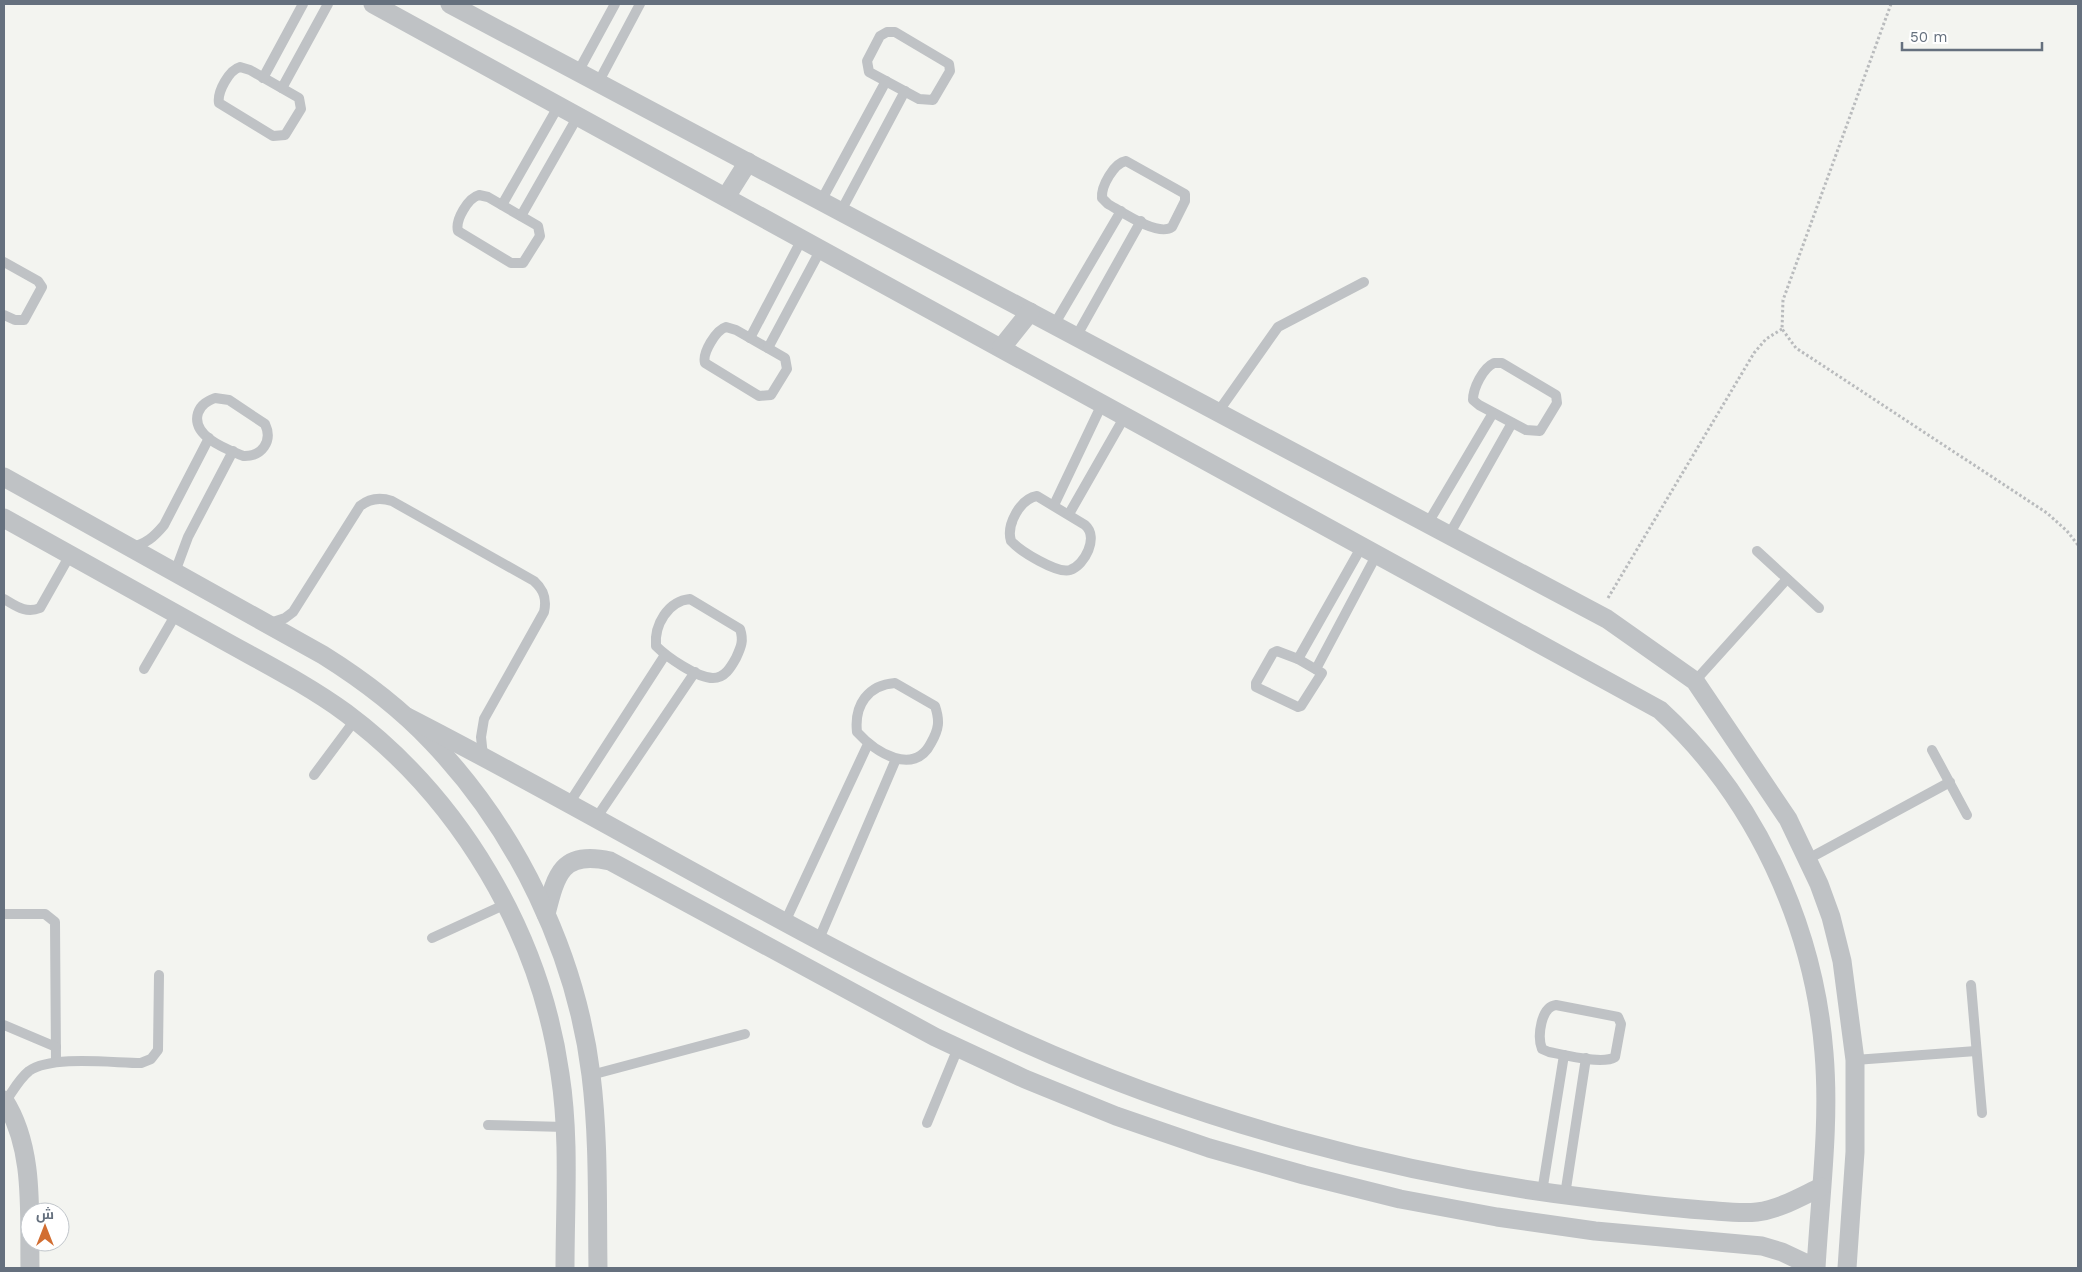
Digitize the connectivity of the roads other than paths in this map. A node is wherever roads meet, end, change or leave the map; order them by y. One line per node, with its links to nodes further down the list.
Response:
1 (303, 4): 8 (lane)
2 (328, 4): 11 (lane)
3 (373, 4): 13 (street)
4 (450, 4): 7 (street)
5 (615, 4): 7 (lane)
6 (640, 4): 10 (lane)
7 (578, 72): 10 (street)
8 (263, 78): 11 (lane); 11 (lane)
9 (886, 81): 12 (lane); 12 (lane); 17 (lane)
10 (598, 83): 15 (street)
11 (282, 88)
12 (905, 91): 19 (lane)
13 (559, 105): 14 (street); 18 (lane)
14 (578, 116): 16 (street); 21 (lane)
15 (748, 162): 16 (street); 17 (street)
16 (726, 198): 23 (street)
17 (821, 201): 19 (street)
18 (502, 205): 21 (lane); 21 (lane)
19 (841, 212): 27 (street)
20 (1121, 212): 22 (lane); 22 (lane); 29 (lane)
21 (521, 216)
22 (1141, 221): 30 (lane)
23 (802, 239): 24 (street); 31 (lane)
24 (821, 249): 32 (street); 33 (lane)
25 (4, 262): 28 (lane)
26 (1364, 282): 35 (lane)
27 (1030, 312): 29 (street); 32 (street)
28 (4, 315)
29 (1054, 325): 30 (street)
30 (1076, 337): 35 (street)
31 (750, 338): 33 (lane); 33 (lane)
32 (1002, 347): 34 (street)
33 (768, 348)
34 (1103, 402): 37 (street); 42 (lane)
35 (1218, 412): 45 (street)
36 (1493, 413): 38 (lane); 38 (lane); 45 (lane)
37 (1125, 416): 43 (lane); 48 (street)
38 (1512, 423): 46 (lane)
39 (209, 438): 40 (lane); 40 (lane); 47 (lane)
40 (233, 451): 51 (lane)
41 (4, 477): 47 (street)
42 (1054, 505): 43 (lane); 43 (lane)
43 (1069, 514)
44 (4, 518): 50 (street)
45 (1428, 524): 46 (street)
46 (1449, 535): 62 (street)
47 (130, 547): 51 (street)
48 (1369, 550): 58 (lane); 60 (lane); 83 (street)
49 (1757, 551): 52 (lane)
50 (70, 555): 53 (lane); 55 (street)
51 (175, 572): 56 (street)
52 (1787, 579): 54 (lane); 62 (lane)
53 (4, 599)
54 (1819, 608)
55 (176, 614): 59 (lane); 64 (street)
56 (267, 624): 63 (street); 67 (lane)
57 (665, 656): 61 (lane); 61 (lane); 71 (lane)
58 (1298, 659): 60 (lane); 60 (lane)
59 (144, 669)
60 (1316, 669)
61 (695, 672): 73 (lane)
62 (1695, 681): 74 (street)
63 (408, 717): 67 (street); 77 (street)
64 (355, 720): 69 (lane); 75 (street)
65 (868, 744): 68 (lane); 68 (lane); 78 (lane)
66 (1932, 750): 70 (lane)
67 (483, 756): 71 (street)
68 (896, 760): 80 (lane)
69 (314, 775)
70 (1950, 782): 72 (lane); 74 (lane)
71 (570, 802): 73 (street)
72 (1967, 815)
73 (597, 817): 78 (street)
74 (1808, 859): 81 (street)
75 (506, 904): 79 (lane); 101 (street)
76 (4, 914): 89 (lane)
77 (546, 914): 86 (street); 96 (street)
78 (785, 922): 80 (street)
79 (432, 938)
80 (820, 939): 82 (street)
81 (1842, 961): 83 (street); 94 (street)
82 (860, 962): 86 (street); 103 (street)
83 (1811, 971): 102 (street)
84 (159, 975): 95 (lane)
85 (1971, 985): 91 (lane)
86 (848, 992): 90 (street)
87 (4, 1025): 89 (lane)
88 (745, 1034): 96 (lane)
89 (56, 1048): 95 (lane)
90 (958, 1048): 99 (lane); 108 (street)
91 (1976, 1051): 94 (lane); 98 (lane)
92 (1564, 1055): 93 (lane); 93 (lane); 103 (lane)
93 (1586, 1058): 104 (lane)
94 (1855, 1060): 109 (street)
95 (56, 1062): 97 (lane)
96 (591, 1075): 107 (street)
97 (4, 1101): 105 (street)
98 (1982, 1113)
99 (927, 1123)
100 (488, 1125): 101 (lane)
101 (565, 1126): 106 (street)
102 (1821, 1187): 104 (street); 108 (street)
103 (1542, 1192): 104 (street)
104 (1565, 1195)
105 (30, 1268)
106 (565, 1268)
107 (598, 1268)
108 (1816, 1268)
109 (1847, 1268)

